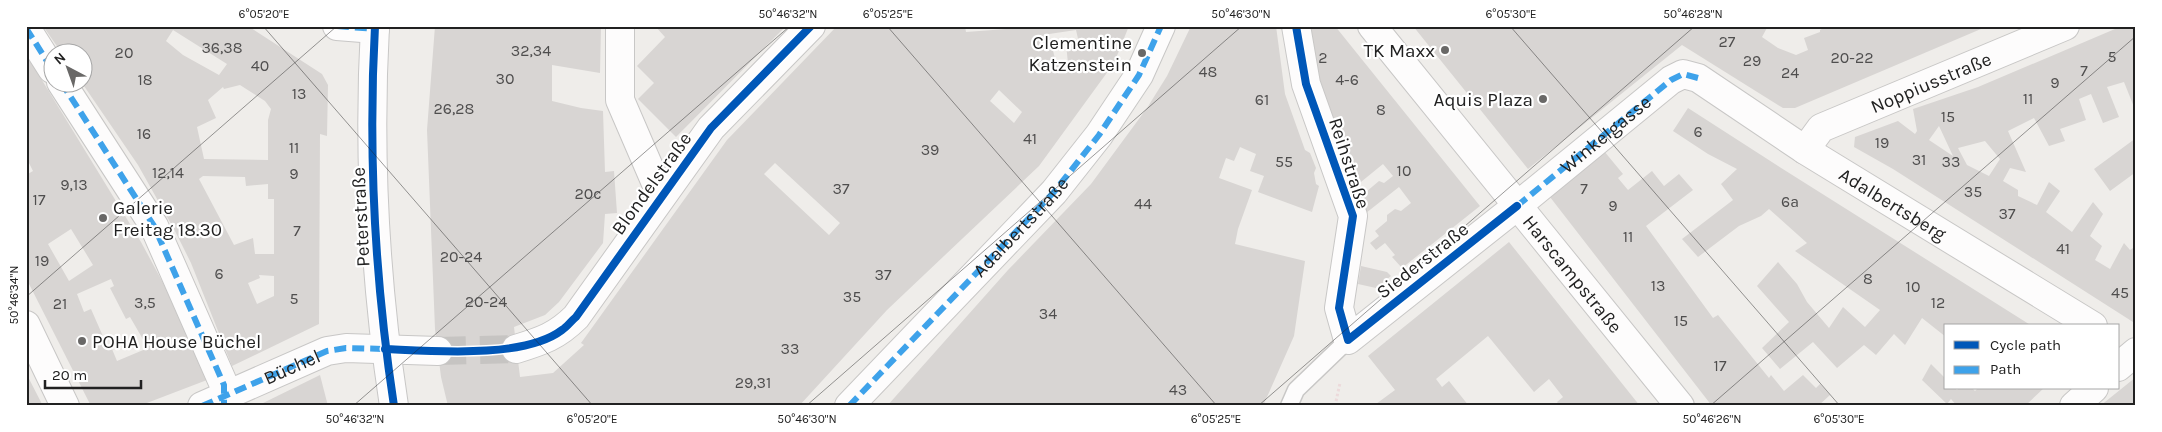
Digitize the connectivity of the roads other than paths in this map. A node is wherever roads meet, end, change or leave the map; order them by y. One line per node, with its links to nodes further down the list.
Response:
1 (337, 26): 8 (street)
2 (620, 26): 14 (street, Blondelstraße)
3 (811, 26): 14 (street, Blondelstraße)
4 (1161, 26): 29 (street, Adalbertstraße)
5 (1296, 26): 18 (street, Reihstraße)
6 (1372, 26): 15 (street, Harscampstraße)
7 (2065, 26): 13 (street, Noppiusstraße)
8 (375, 27): 20 (street, Peterstraße)
9 (26, 28): 10 (street)
10 (42, 53)
11 (1698, 78): 13 (street, Adalbertsberg); 15 (street, Winkelgasse)
12 (68, 92): 26 (street)
13 (1805, 150): 16 (street, Adalbertsberg)
14 (661, 195): 21 (street, Blondelstraße)
15 (1517, 206): 18 (street, Siederstraße); 31 (street, Harscampstraße)
16 (2090, 324)
17 (26, 325): 27 (street)
18 (1348, 340): 30 (lane)
19 (2120, 342): 23 (street)
20 (385, 349): 22 (street); 26 (street, Büchel); 28 (street, Peterstraße)
21 (516, 349)
22 (438, 351)
23 (2136, 352): 24 (street)
24 (2120, 365)
25 (2092, 390): 32 (street)
26 (217, 403)
27 (65, 406)
28 (394, 406)
29 (849, 406)
30 (1289, 406)
31 (1680, 406)
32 (2074, 406)

